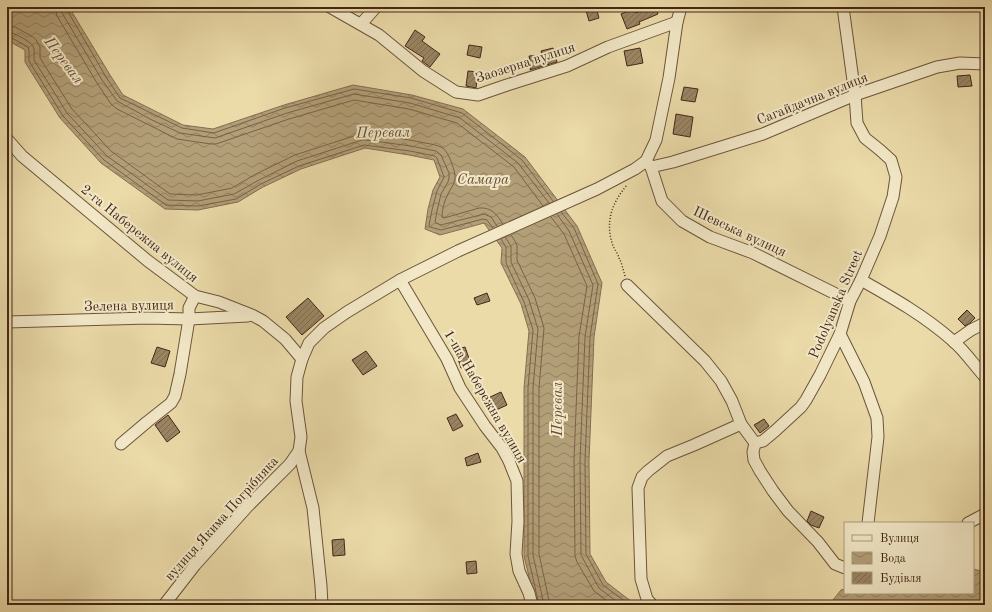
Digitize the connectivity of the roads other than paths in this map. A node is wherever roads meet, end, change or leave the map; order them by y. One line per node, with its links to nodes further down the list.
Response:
1 (330, 7): 6 (street, Заозерна вулиця)
2 (376, 7): 6 (street)
3 (681, 7): 5 (street, Сагайдачна вулиця)
4 (843, 7): 8 (street, Podolyanska Street)
5 (677, 22): 6 (street, Заозерна вулиця); 10 (street, Сагайдачна вулиця)
6 (361, 24)
7 (985, 64): 8 (street, Сагайдачна вулиця)
8 (855, 95): 10 (street, Сагайдачна вулиця); 12 (street, Podolyanska Street)
9 (7, 139): 14 (street, 2-га Набережна вулиця)
10 (648, 164): 11 (street, Сагайдачна вулиця); 15 (street, Шевська вулиця)
11 (400, 280): 22 (street); 34 (street, 1-ша Набережна вулиця)
12 (861, 280): 15 (street, Podolyanska Street); 21 (street)
13 (628, 285): 24 (street)
14 (195, 296): 16 (street, 2-га Набережна вулиця); 17 (street)
15 (850, 301): 20 (street, Podolyanska Street)
16 (252, 315): 17 (street, Зелена вулиця); 22 (street, 2-га Набережна вулиця)
17 (189, 319): 18 (street, Зелена вулиця); 26 (street)
18 (7, 322)
19 (985, 323): 21 (street)
20 (840, 334): 25 (street, Podolyanska Street); 29 (street)
21 (954, 342): 23 (street)
22 (302, 359): 27 (street)
23 (985, 377)
24 (741, 424): 25 (street); 35 (street)
25 (755, 443): 31 (street)
26 (122, 444)
27 (299, 451): 32 (street, вулиця Якима Погрібняка); 33 (street)
28 (985, 514): 30 (street)
29 (868, 522)
30 (970, 522)
31 (844, 568)
32 (164, 605)
33 (322, 605)
34 (532, 605)
35 (652, 605)

